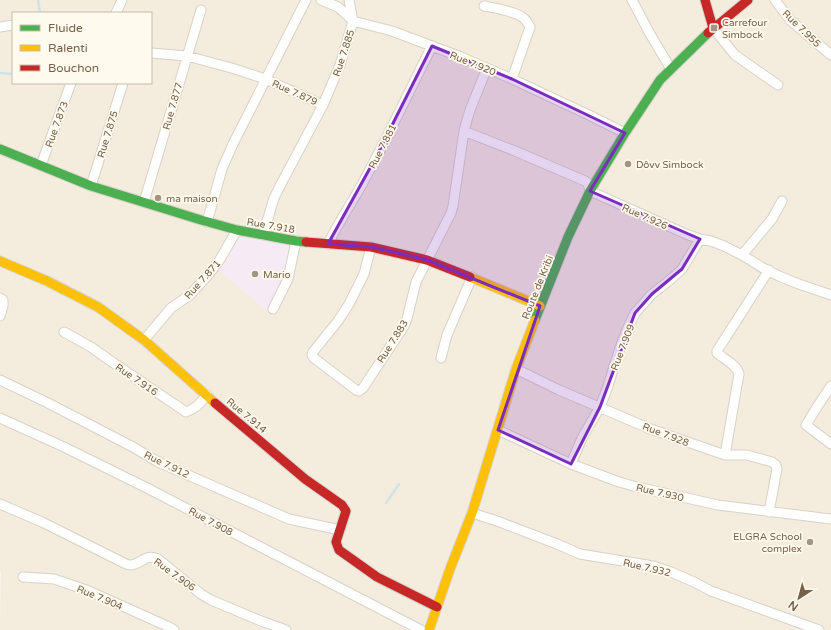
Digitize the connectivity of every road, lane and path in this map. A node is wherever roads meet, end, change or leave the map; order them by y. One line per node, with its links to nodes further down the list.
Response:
1 (122, 0): 11 (street)
2 (306, 0): 22 (street)
3 (321, 0): 12 (street, Rue 7.920)
4 (349, 0): 12 (street, Rue 7.885)
5 (632, 0): 21 (street)
6 (704, 0): 15 (street)
7 (748, 0): 15 (street, Route de Kribi)
8 (775, 0): 18 (street, Rue 7.955)
9 (484, 6): 23 (street)
10 (201, 10): 19 (street, Rue 7.877)
11 (116, 12)
12 (353, 21): 16 (street, Rue 7.920); 27 (street, Rue 7.885)
13 (12, 25): 14 (street)
14 (0, 27)
15 (713, 28): 21 (street, Route de Kribi); 26 (street)
16 (432, 46): 20 (street, Rue 7.920); 41 (street, Rue 7.881)
17 (152, 53): 19 (street, Rue 7.879)
18 (831, 55)
19 (187, 56): 22 (street, Rue 7.879); 35 (street, Rue 7.877)
20 (487, 68): 23 (street, Rue 7.920); 28 (street, Rue 7.883)
21 (671, 69): 29 (street, Route de Kribi)
22 (265, 79): 27 (street, Rue 7.879); 36 (street)
23 (512, 79): 29 (street, Rue 7.920)
24 (71, 84): 31 (street, Rue 7.873)
25 (123, 84): 32 (street, Rue 7.875)
26 (778, 85)
27 (323, 105): 38 (street, Rue 7.879)
28 (464, 131): 33 (street, Rue 7.926); 44 (street, Rue 7.883)
29 (625, 133): 33 (street, Route de Kribi)
30 (0, 149): 31 (street, Rue 7.918)
31 (41, 165): 32 (street, Rue 7.918)
32 (90, 186): 35 (street, Rue 7.918)
33 (590, 191): 39 (street, Rue 7.926); 50 (street, Route de Kribi)
34 (782, 201): 43 (street)
35 (144, 202): 36 (street, Rue 7.918)
36 (207, 222): 37 (street, Rue 7.918)
37 (237, 230): 38 (street, Rue 7.918); 54 (street, Rue 7.871)
38 (263, 235): 40 (street, Rue 7.918)
39 (700, 239): 43 (street, Rue 7.926); 60 (street, Rue 7.909)
40 (296, 241): 41 (street, Rue 7.918); 51 (street)
41 (328, 244): 42 (street, Rue 7.918)
42 (371, 247): 44 (street, Rue 7.918); 44 (street, Rue 7.883)
43 (742, 255): 46 (street, Rue 7.926)
44 (427, 260): 47 (street, Rue 7.918)
45 (0, 261): 54 (street, Rue 7.914)
46 (769, 270): 48 (street, Rue 7.926); 64 (street)
47 (472, 278): 50 (street, Rue 7.918); 55 (street)
48 (831, 295)
49 (0, 298): 52 (street)
50 (540, 306): 56 (street, Route de Kribi)
51 (273, 309)
52 (0, 316)
53 (64, 332): 59 (street, Rue 7.916)
54 (144, 340): 59 (street, Rue 7.914)
55 (441, 358)
56 (516, 370): 60 (street, Rue 7.928); 62 (street, Route de Kribi)
57 (0, 380): 70 (street, Rue 7.912)
58 (831, 386): 63 (street)
59 (207, 394): 70 (street, Rue 7.914)
60 (600, 407): 64 (street, Rue 7.928); 65 (street, Rue 7.909)
61 (0, 418): 75 (street, Rue 7.908)
62 (498, 430): 65 (street, Rue 7.930); 68 (street, Route de Kribi)
63 (831, 444)
64 (725, 455): 67 (street, Rue 7.928)
65 (571, 464): 67 (street, Rue 7.930)
66 (0, 504): 74 (street, Rue 7.906)
67 (769, 512): 69 (street, Rue 7.930)
68 (472, 513): 72 (street, Route de Kribi); 77 (street, Rue 7.932)
69 (831, 519)
70 (340, 530): 72 (street, Rue 7.914)
71 (22, 577): 73 (street, Rue 7.904)
72 (438, 607): 76 (street, Route de Kribi)
73 (174, 630)
74 (286, 630)
75 (420, 630)
76 (429, 630)
77 (819, 630)

